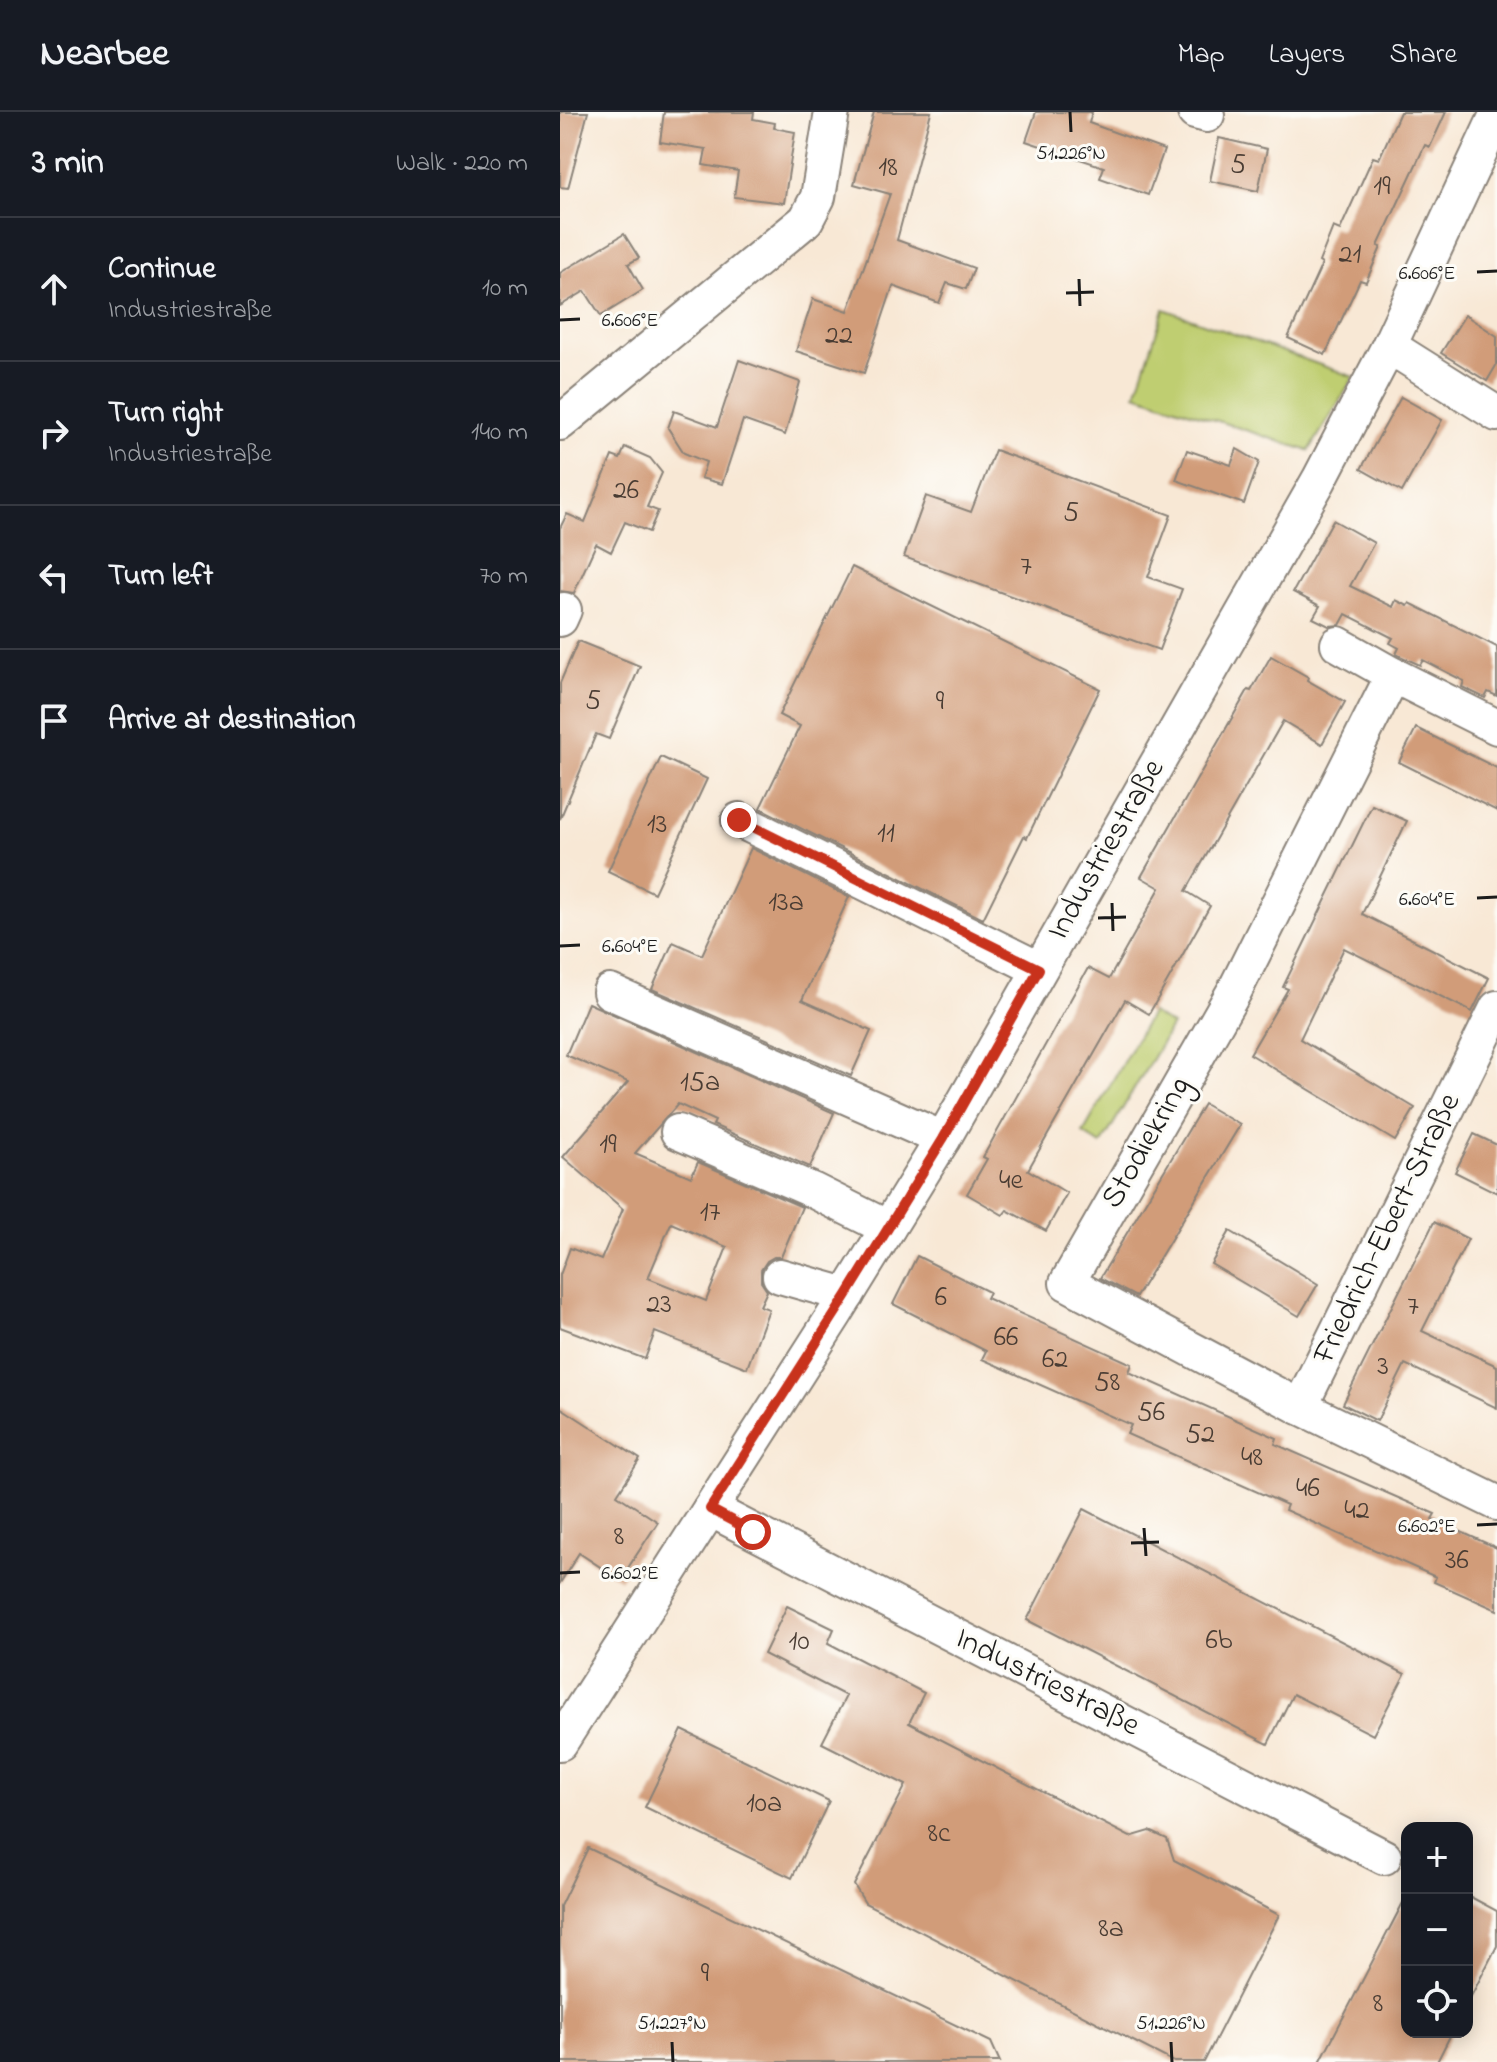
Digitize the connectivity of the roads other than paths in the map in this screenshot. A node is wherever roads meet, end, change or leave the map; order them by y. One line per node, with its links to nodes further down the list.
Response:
1 (832, 112): 6 (street)
2 (1497, 115): 3 (street, Industriestraße)
3 (1489, 154): 4 (street, Industriestraße)
4 (1389, 346): 5 (street); 11 (street, Industriestraße)
5 (1497, 414)
6 (560, 423)
7 (1338, 644): 8 (street)
8 (1393, 675): 9 (street); 19 (street, Stodiekring)
9 (1497, 727)
10 (739, 820): 11 (street)
11 (1039, 969): 15 (street, Industriestraße)
12 (610, 992): 15 (street)
13 (1497, 1008): 19 (street, Friedrich-Ebert-Straße)
14 (678, 1132): 16 (street)
15 (943, 1139): 16 (street, Industriestraße)
16 (888, 1228): 18 (street, Industriestraße)
17 (780, 1276): 18 (street)
18 (847, 1295): 21 (street, Industriestraße)
19 (1300, 1407): 20 (street, Stodiekring)
20 (1497, 1503)
21 (710, 1509): 22 (street, Industriestraße); 24 (street, Industriestraße)
22 (572, 1697): 23 (street, Industriestraße)
23 (560, 1743)
24 (1384, 1857)

